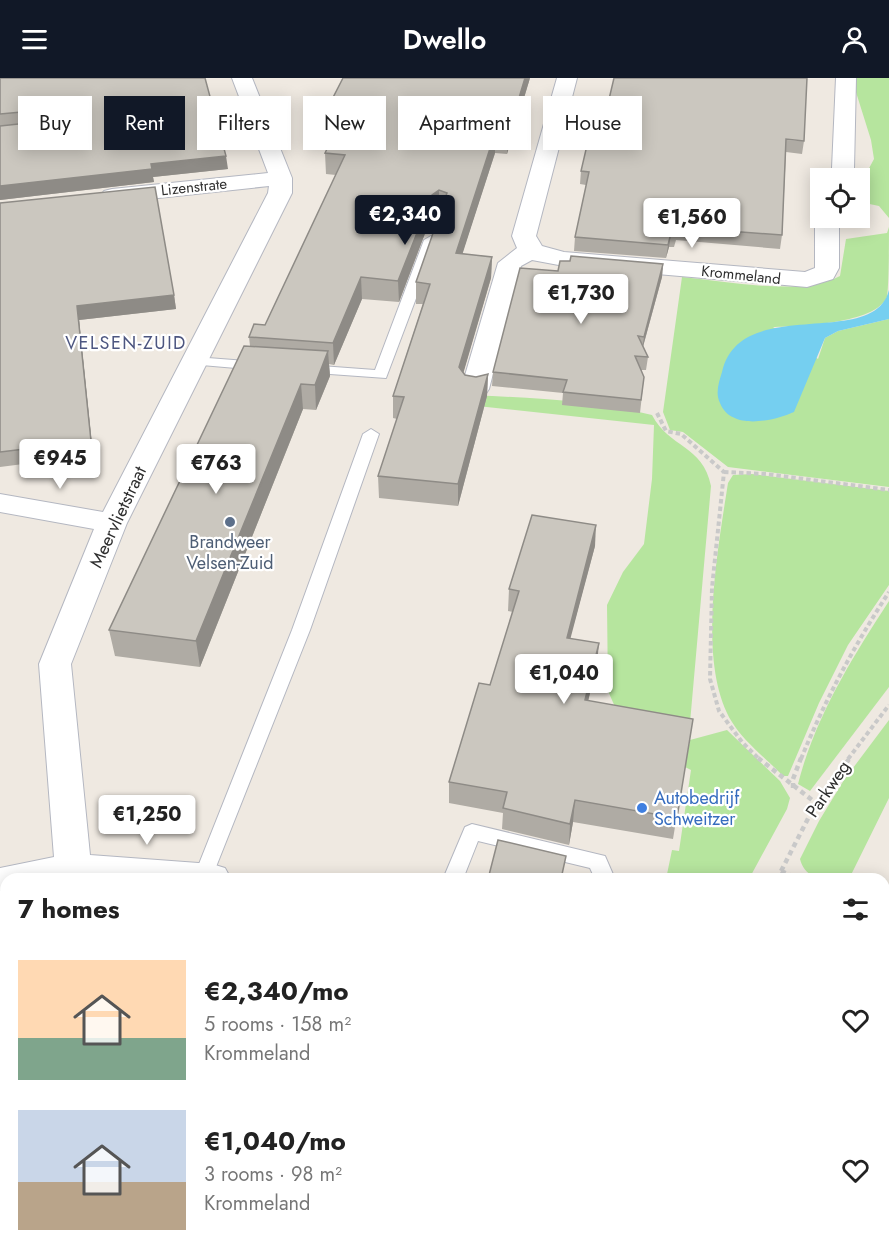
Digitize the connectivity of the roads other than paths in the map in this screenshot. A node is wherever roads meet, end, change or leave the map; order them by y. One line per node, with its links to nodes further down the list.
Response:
1 (242, 78): 5 (street)
2 (567, 78): 9 (street)
3 (846, 78): 4 (street)
4 (843, 168)
5 (280, 178): 6 (street, Lizenstrate); 10 (street, Meervlietstraat)
6 (93, 198)
7 (436, 227): 10 (lane)
8 (827, 228): 9 (street, Krommeland)
9 (530, 250): 11 (street)
10 (195, 361): 14 (street, Meervlietstraat)
11 (475, 389)
12 (371, 434): 16 (lane)
13 (0, 503): 14 (street)
14 (112, 523): 15 (street, Meervlietstraat)
15 (74, 873)
16 (209, 873)
17 (455, 873): 18 (lane)
18 (603, 873)

